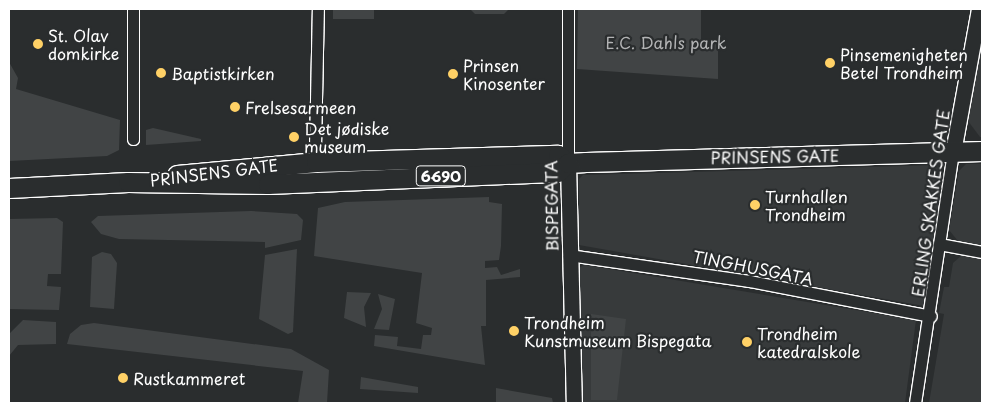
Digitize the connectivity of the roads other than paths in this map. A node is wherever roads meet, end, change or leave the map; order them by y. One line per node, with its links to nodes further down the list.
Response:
1 (133, 9): 5 (street)
2 (318, 9): 6 (street)
3 (568, 9): 9 (street, BISPEGATA)
4 (979, 9): 8 (street, ERLING SKAKKES GATE)
5 (133, 138)
6 (315, 147)
7 (982, 151): 8 (main road, PRINSENS GATE / 6690)
8 (953, 152): 9 (main road, PRINSENS GATE / 6690); 11 (street, ERLING SKAKKES GATE)
9 (568, 163): 10 (main road, PRINSENS GATE / 6690); 13 (street, BISPEGATA)
10 (9, 188)
11 (939, 244): 12 (street); 14 (street, ERLING SKAKKES GATE)
12 (982, 252)
13 (569, 254): 14 (street, TINGHUSGATA); 15 (street, BISPEGATA)
14 (931, 316): 16 (street, ERLING SKAKKES GATE)
15 (574, 403)
16 (915, 403)

